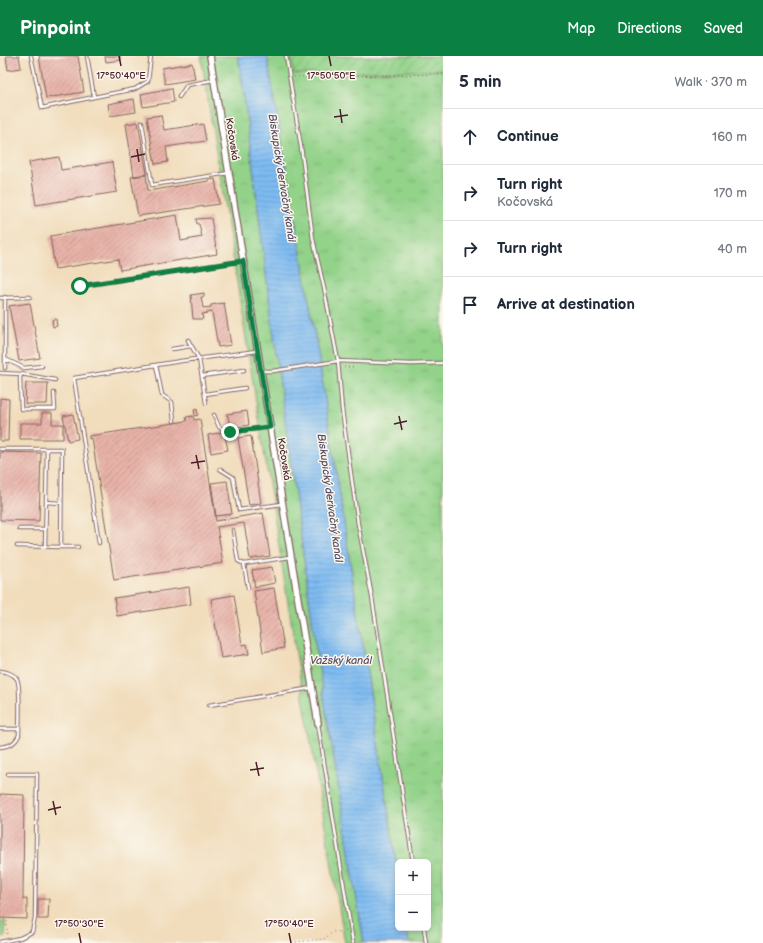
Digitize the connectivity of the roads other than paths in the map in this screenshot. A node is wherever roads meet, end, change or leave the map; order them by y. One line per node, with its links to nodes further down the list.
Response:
1 (31, 56): 7 (lane)
2 (87, 56): 7 (lane)
3 (151, 56): 7 (lane)
4 (210, 56): 6 (street, Kočovská)
5 (286, 56): 22 (lane)
6 (214, 80): 8 (lane); 10 (street, Kočovská)
7 (94, 96)
8 (179, 97)
9 (142, 122): 10 (lane)
10 (228, 173): 11 (street, Kočovská)
11 (243, 261): 12 (lane); 19 (street, Kočovská)
12 (80, 286)
13 (30, 296): 14 (lane)
14 (5, 297): 15 (lane); 20 (lane)
15 (0, 298)
16 (188, 340): 17 (lane)
17 (191, 346): 18 (lane); 21 (lane)
18 (172, 349)
19 (258, 351): 21 (lane); 28 (street, Kočovská)
20 (5, 359): 24 (lane); 26 (lane)
21 (199, 359): 25 (lane); 31 (lane)
22 (338, 361): 23 (lane); 28 (lane); 65 (lane)
23 (443, 363)
24 (42, 366)
25 (156, 366): 38 (lane); 49 (lane)
26 (5, 368)
27 (244, 370): 31 (lane)
28 (260, 371): 39 (street, Kočovská)
29 (0, 373): 30 (lane)
30 (21, 374): 32 (lane); 34 (lane)
31 (202, 376): 35 (lane)
32 (55, 380)
33 (245, 388): 35 (lane)
34 (54, 393)
35 (204, 394): 36 (lane)
36 (206, 403)
37 (214, 415): 39 (lane)
38 (174, 421)
39 (270, 427): 45 (street, Kočovská)
40 (0, 449): 41 (lane)
41 (47, 449): 43 (lane); 44 (lane)
42 (220, 469): 45 (lane)
43 (46, 502): 44 (lane); 47 (lane)
44 (62, 502): 52 (lane)
45 (282, 504): 54 (street, Kočovská)
46 (19, 529): 47 (lane)
47 (45, 529): 51 (lane)
48 (233, 530): 55 (lane)
49 (99, 543)
50 (17, 546): 51 (lane)
51 (45, 546): 52 (lane)
52 (61, 547): 53 (lane)
53 (78, 547)
54 (291, 557): 55 (lane); 58 (street, Kočovská)
55 (244, 564): 56 (lane)
56 (248, 588)
57 (0, 671): 62 (lane)
58 (312, 688): 59 (lane); 60 (street, Kočovská)
59 (210, 705)
60 (318, 723): 68 (lane)
61 (0, 729): 62 (lane)
62 (19, 729): 63 (lane)
63 (0, 747)
64 (8, 774): 67 (lane)
65 (413, 859)
66 (424, 931): 69 (lane)
67 (0, 942)
68 (353, 943)
69 (426, 943)

